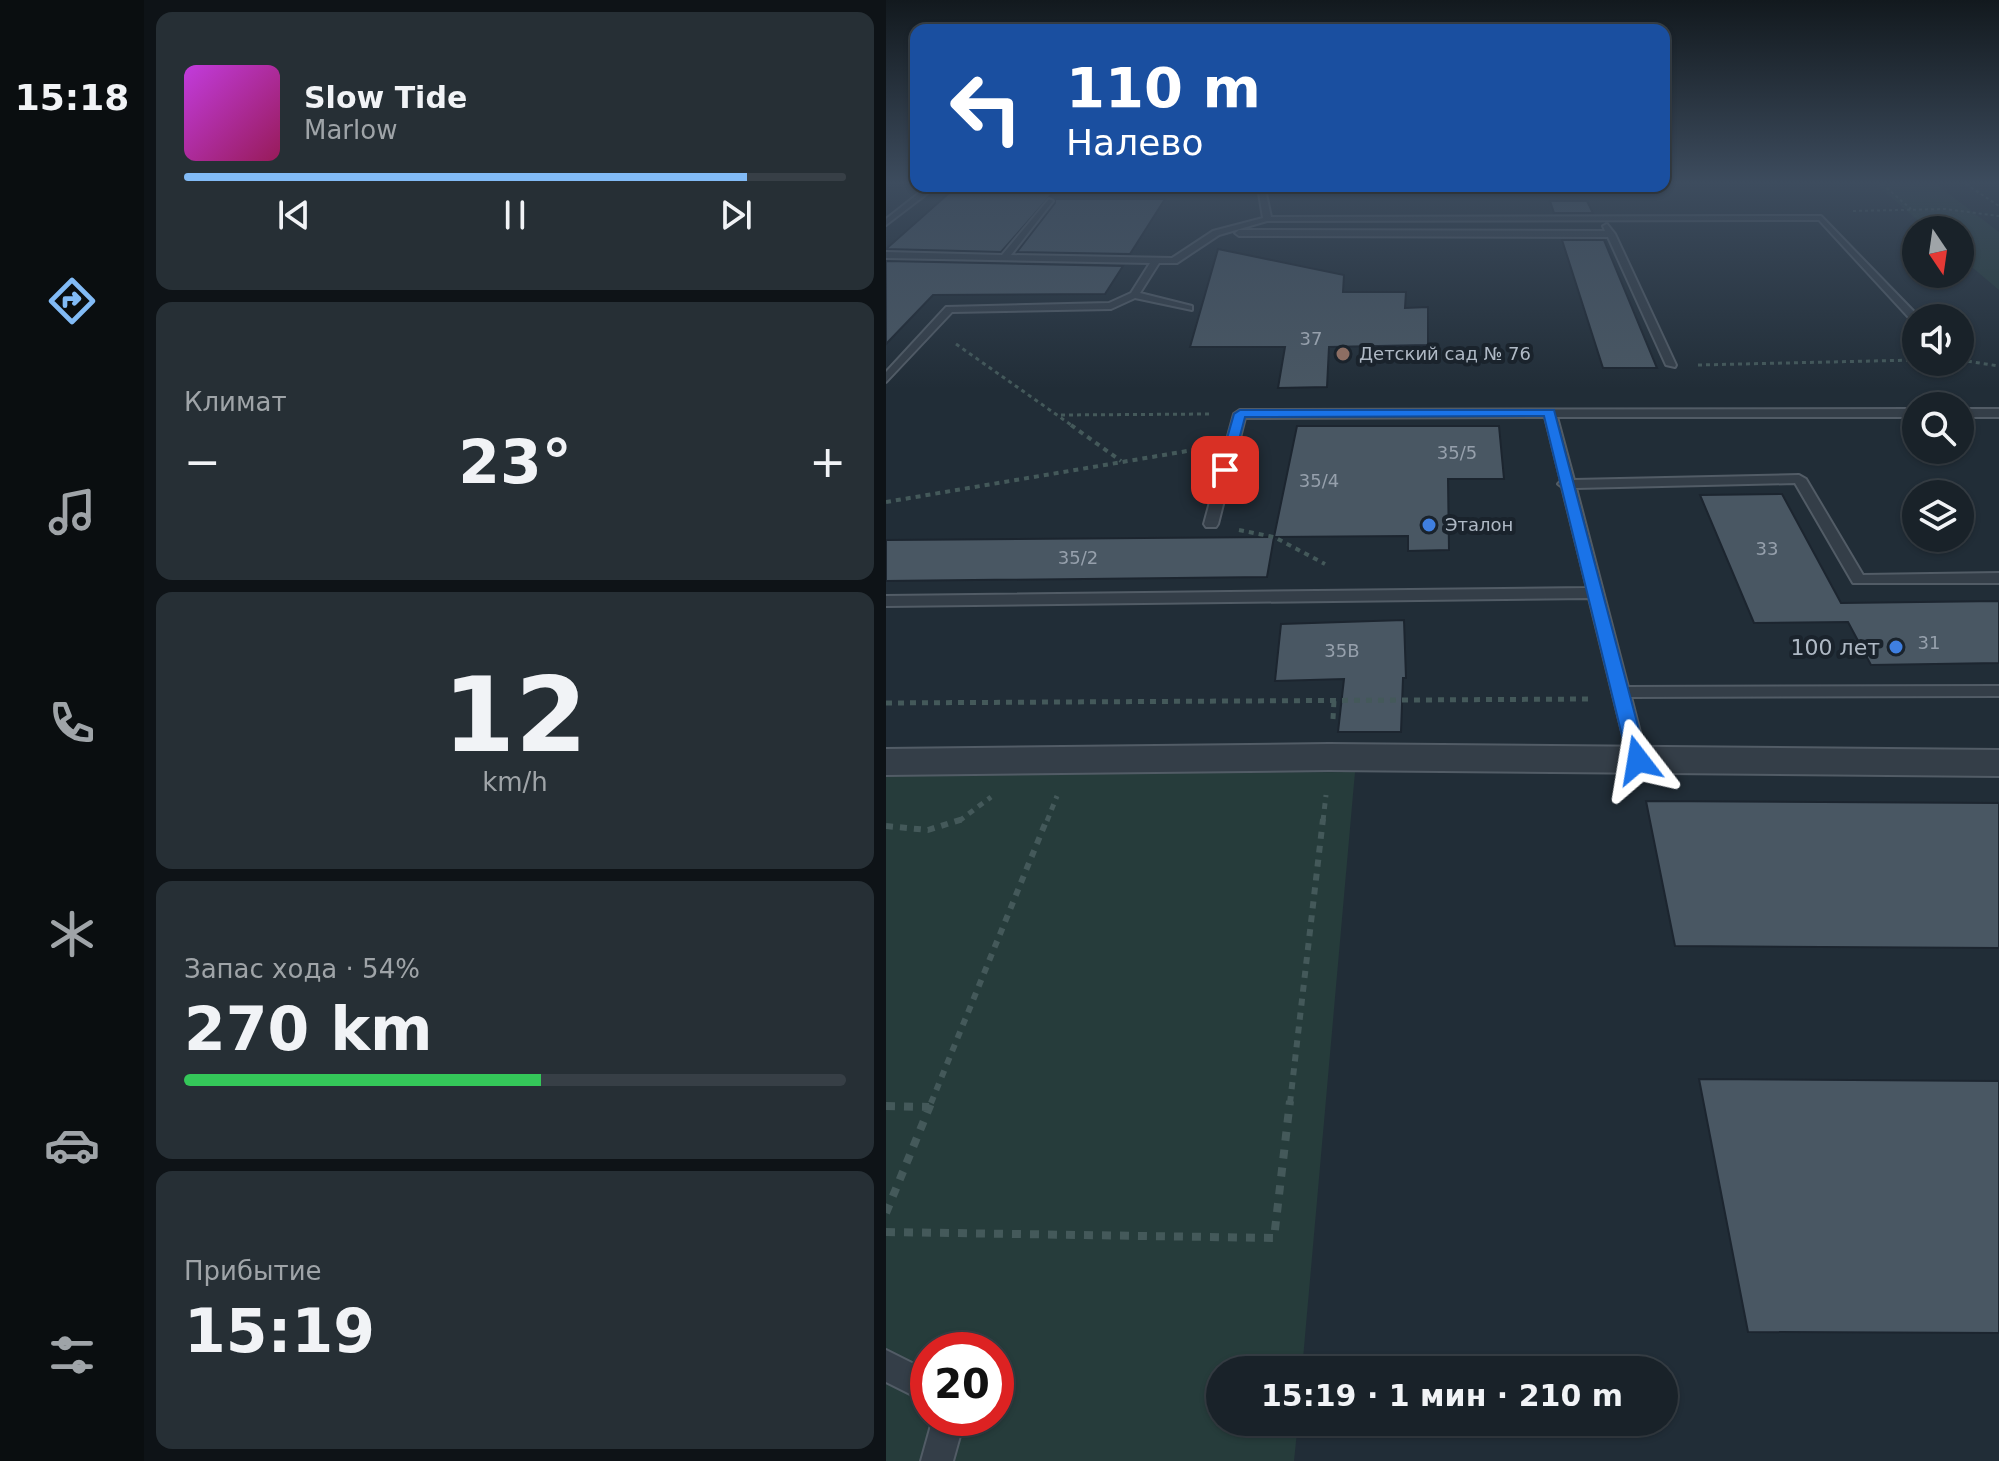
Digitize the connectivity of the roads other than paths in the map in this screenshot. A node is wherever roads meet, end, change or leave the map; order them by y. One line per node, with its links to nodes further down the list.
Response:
1 (1009, 252): 6 (lane)
2 (1187, 252): 7 (lane)
3 (1619, 252): 11 (lane)
4 (1853, 252): 9 (lane)
5 (886, 255): 6 (lane)
6 (1004, 258): 7 (lane)
7 (1156, 261): 8 (lane)
8 (1134, 295): 10 (lane); 12 (lane)
9 (1902, 304)
10 (1189, 308)
11 (1671, 365)
12 (886, 379)
13 (1550, 413): 14 (lane); 17 (lane); 18 (lane)
14 (1902, 413)
15 (1974, 413): 16 (lane)
16 (1999, 413)
17 (1565, 484): 19 (lane); 20 (lane)
18 (1211, 524)
19 (1999, 578)
20 (1595, 593): 21 (lane); 23 (lane)
21 (886, 601)
22 (1999, 691): 23 (lane)
23 (1621, 696): 24 (lane)
24 (1638, 760): 25 (street); 26 (street)
25 (886, 762)
26 (1999, 763)
27 (886, 1365): 28 (lane)
28 (910, 1378)
29 (944, 1436): 30 (lane)
30 (937, 1461)

